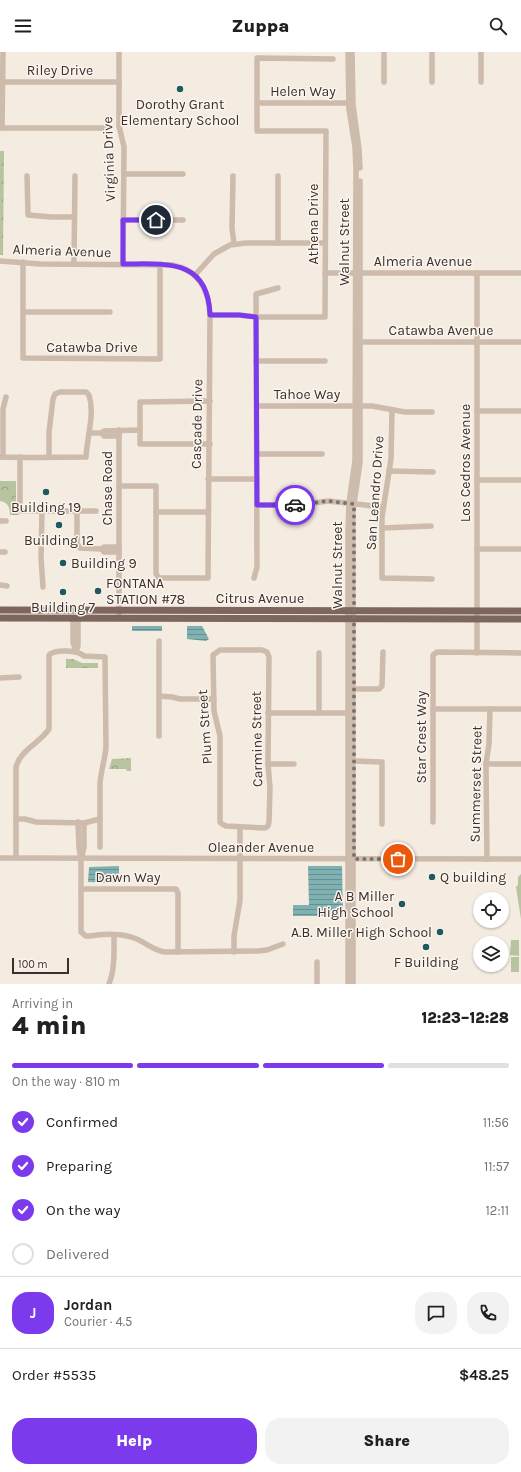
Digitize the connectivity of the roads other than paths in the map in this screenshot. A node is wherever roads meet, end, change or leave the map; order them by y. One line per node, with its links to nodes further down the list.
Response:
1 (3, 52): 9 (street)
2 (119, 52): 10 (street, Virginia Drive)
3 (348, 52): 15 (street, Walnut Street)
4 (352, 52): 36 (street, Walnut Street)
5 (384, 52): 11 (street)
6 (432, 52): 12 (street)
7 (481, 52): 13 (street)
8 (333, 59): 14 (street)
9 (1, 82): 10 (street, Riley Drive); 16 (street)
10 (119, 82): 18 (street, Virginia Drive)
11 (384, 82)
12 (432, 82)
13 (481, 82)
14 (257, 103): 15 (street, Helen Way); 28 (street, Athena Drive)
15 (348, 103): 36 (street, Walnut Street)
16 (1, 128): 17 (street)
17 (104, 128)
18 (124, 174): 19 (street); 25 (street, Virginia Drive)
19 (183, 174)
20 (27, 176): 24 (street)
21 (75, 176): 24 (street)
22 (232, 176): 29 (street)
23 (278, 176): 27 (street)
24 (74, 217): 32 (street)
25 (123, 220): 26 (street); 33 (street, Virginia Drive)
26 (183, 220)
27 (278, 243): 28 (street); 29 (street)
28 (325, 243): 35 (street, Athena Drive)
29 (234, 244): 39 (street)
30 (0, 261): 31 (street, Almeria Avenue)
31 (23, 262): 32 (street, Almeria Avenue); 41 (street)
32 (74, 264): 33 (street, Almeria Avenue)
33 (123, 264): 34 (street, Almeria Avenue)
34 (160, 264): 39 (street, Almeria Avenue); 41 (street, Catawba Drive)
35 (325, 273): 36 (street, Almeria Avenue); 44 (street, Athena Drive)
36 (358, 273): 37 (street, Almeria Avenue); 45 (street, Walnut Street); 53 (street, Walnut Street)
37 (477, 273): 38 (street, Almeria Avenue); 46 (street, Los Cedros Avenue)
38 (521, 273)
39 (195, 275): 43 (street, Cascade Drive)
40 (278, 288): 44 (street)
41 (23, 312): 42 (street)
42 (110, 312)
43 (210, 315): 44 (street); 51 (street, Cascade Drive)
44 (256, 317): 48 (street)
45 (360, 342): 46 (street, Catawba Avenue); 53 (street, Walnut Street)
46 (477, 342): 47 (street, Catawba Avenue); 55 (street, Los Cedros Avenue)
47 (521, 342)
48 (256, 361): 49 (street); 52 (street)
49 (324, 361)
50 (6, 397): 64 (street)
51 (210, 401): 58 (street); 61 (street, Cascade Drive)
52 (258, 406): 53 (street, Tahoe Way); 62 (street)
53 (358, 406): 54 (street, Tahoe Way); 74 (street, Walnut Street)
54 (392, 410): 57 (street, Tahoe Way); 67 (street, San Leandro Drive)
55 (477, 411): 56 (street); 71 (street, Los Cedros Avenue)
56 (521, 411)
57 (432, 412)
58 (140, 430): 60 (street); 61 (street)
59 (89, 433): 60 (street); 66 (street); 66 (street)
60 (119, 433): 73 (street, Chase Road)
61 (210, 444): 69 (street, Cascade Drive)
62 (258, 454): 63 (street); 70 (street)
63 (322, 454)
64 (1, 457): 65 (street)
65 (20, 458): 66 (street); 77 (street)
66 (49, 458)
67 (389, 471): 68 (street); 76 (street, San Leandro Drive)
68 (433, 472)
69 (208, 479): 70 (street); 81 (street, Cascade Drive)
70 (257, 479): 75 (street)
71 (477, 480): 72 (street); 85 (street, Los Cedros Avenue)
72 (521, 480)
73 (119, 486): 80 (street); 84 (street, Chase Road)
74 (352, 503): 75 (street); 76 (street); 93 (street, Walnut Street)
75 (257, 505): 87 (street)
76 (383, 507): 83 (street, San Leandro Drive)
77 (42, 511): 78 (street); 91 (street)
78 (77, 511): 79 (street); 84 (street)
79 (96, 511)
80 (156, 512): 81 (street); 81 (street, Cascade Drive)
81 (208, 512)
82 (431, 526): 83 (street)
83 (382, 528): 88 (street, San Leandro Drive)
84 (119, 549): 95 (street, Chase Road)
85 (477, 549): 86 (street); 96 (street, Los Cedros Avenue)
86 (521, 550)
87 (254, 578)
88 (432, 579)
89 (0, 585): 90 (street)
90 (7, 586)
91 (43, 587)
92 (0, 610): 95 (main road, Citrus Avenue)
93 (351, 610): 95 (main road, Citrus Avenue); 96 (main road, Citrus Avenue); 99 (street, Walnut Street)
94 (521, 611): 96 (main road, Citrus Avenue)
95 (119, 614): 98 (main road, Citrus Avenue); 99 (main road, Citrus Avenue)
96 (477, 615): 99 (main road, Citrus Avenue); 100 (main road, Citrus Avenue); 106 (street, Los Cedros Avenue)
97 (0, 618): 98 (main road, Citrus Avenue)
98 (75, 618): 102 (street)
99 (351, 618): 110 (street, Walnut Street); 118 (street, Walnut Street)
100 (521, 619)
101 (159, 641): 111 (street)
102 (76, 652): 125 (street); 126 (street)
103 (216, 652): 112 (street, Plum Street); 116 (street, Carmine Street)
104 (383, 652): 110 (street)
105 (319, 653): 117 (street)
106 (477, 653): 107 (street); 113 (street, Star Crest Way)
107 (521, 653)
108 (19, 677): 109 (street)
109 (0, 678)
110 (353, 689): 120 (street, Walnut Street)
111 (159, 696): 112 (street); 119 (street)
112 (214, 699): 130 (street, Plum Street)
113 (433, 709): 114 (street); 128 (street, Star Crest Way)
114 (490, 709): 115 (street); 123 (street, Summerset Street)
115 (521, 709)
116 (268, 713): 117 (street); 121 (street, Carmine Street)
117 (320, 713): 118 (street)
118 (348, 713): 136 (street, Walnut Street)
119 (159, 736)
120 (353, 761): 129 (street); 136 (street, Walnut Street)
121 (268, 764): 122 (street); 130 (street, Carmine Street)
122 (294, 764)
123 (486, 764): 124 (street); 137 (street, Summerset Street)
124 (521, 764)
125 (16, 819): 127 (street); 133 (street)
126 (100, 819): 127 (street); 131 (street)
127 (81, 822): 134 (street)
128 (432, 822)
129 (382, 824)
130 (240, 827): 135 (street)
131 (100, 847)
132 (0, 858): 133 (street, Oleander Avenue)
133 (16, 858): 134 (street, Oleander Avenue)
134 (81, 858): 135 (street, Oleander Avenue); 139 (street)
135 (240, 859): 136 (street, Oleander Avenue); 143 (street)
136 (351, 859): 137 (street, Oleander Avenue); 147 (street, Walnut Street); 148 (street, Walnut Street)
137 (487, 859): 138 (street, Oleander Avenue)
138 (521, 859)
139 (81, 889): 140 (street); 142 (street, Dawn Way)
140 (114, 935): 142 (street); 145 (street)
141 (283, 944): 143 (street)
142 (178, 952): 143 (street)
143 (234, 952)
144 (317, 962): 146 (street)
145 (109, 984)
146 (317, 984)
147 (348, 984)
148 (353, 984)

